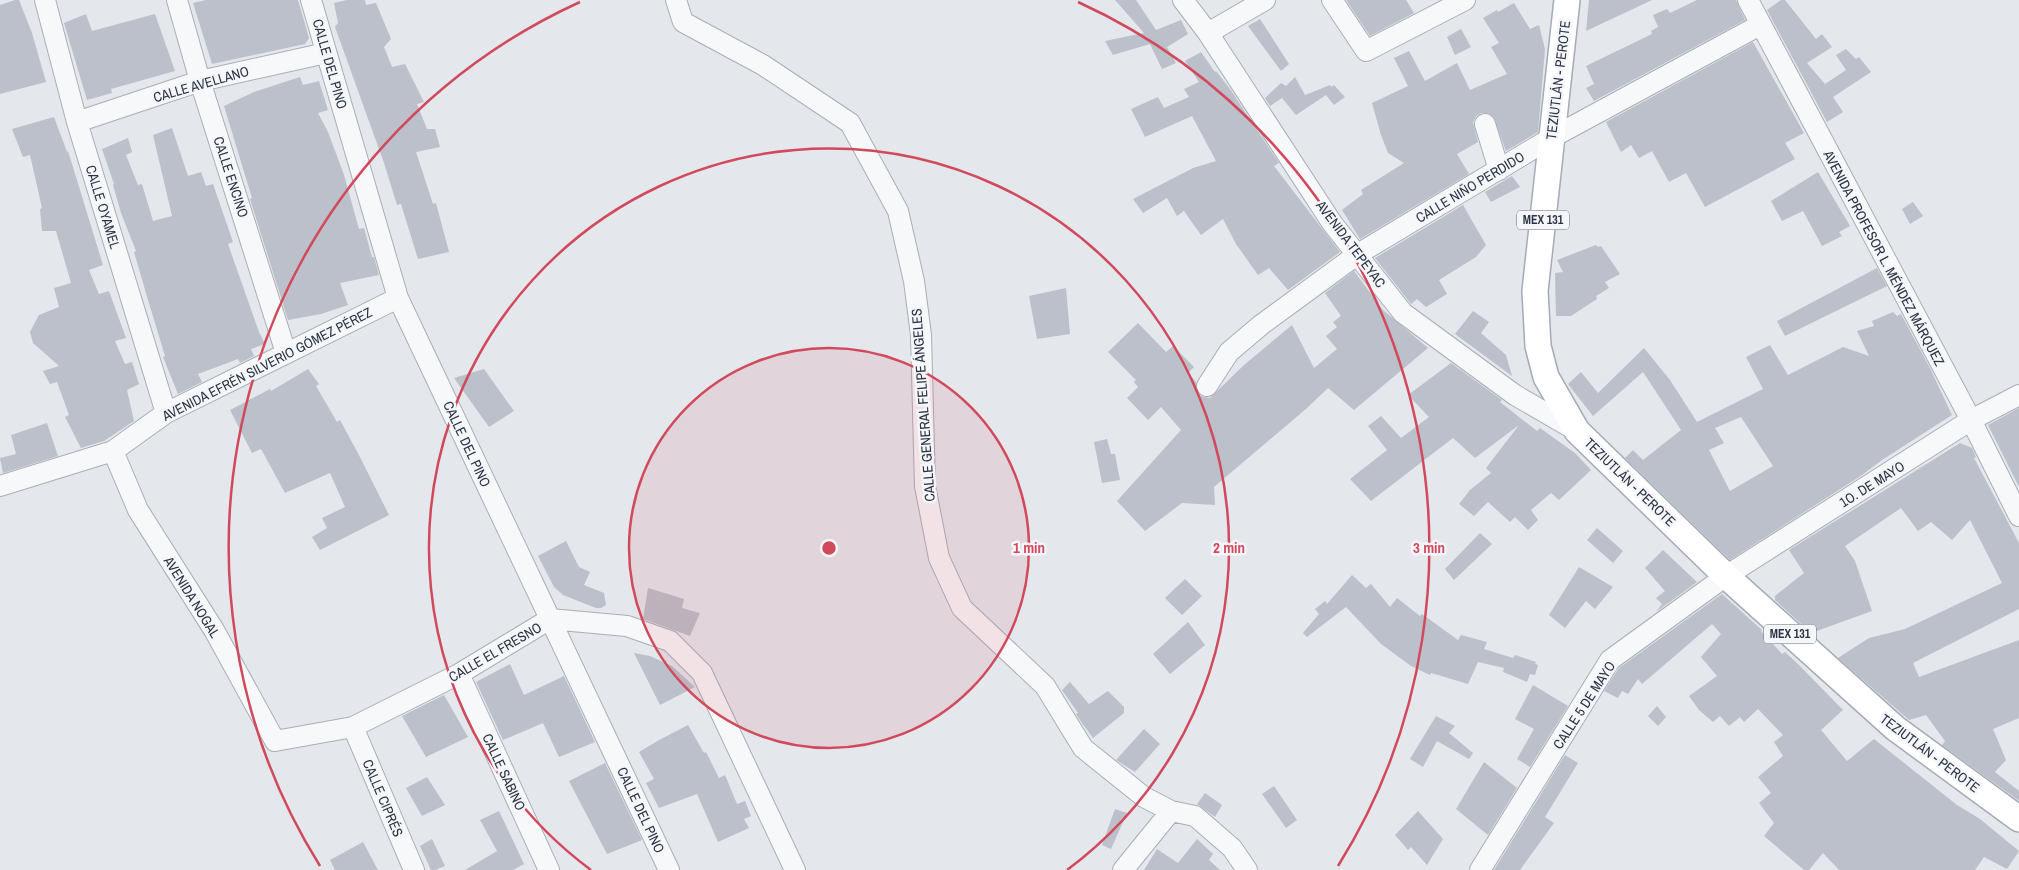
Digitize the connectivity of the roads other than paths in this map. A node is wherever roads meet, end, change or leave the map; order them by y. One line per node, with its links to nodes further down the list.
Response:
1 (45, 0): 15 (street, CALLE OYAMEL)
2 (177, 0): 14 (street, CALLE ENCINO)
3 (311, 0): 13 (street, CALLE DEL PINO)
4 (676, 0): 35 (street, CALLE GENERAL FELIPE ÁNGELES)
5 (1183, 0): 12 (street, AVENIDA TEPEYAC)
6 (1265, 0): 12 (street)
7 (1332, 0): 8 (street)
8 (1465, 0)
9 (1568, 0): 17 (main road, TEZIUTLÁN - PEROTE / MEX 131)
10 (1748, 0): 11 (street, AVENIDA PROFESOR L. MÉNDEZ MÁRQUEZ)
11 (1760, 25): 17 (street, CALLE NIÑO PERDIDO); 25 (street, AVENIDA PROFESOR L. MÉNDEZ MÁRQUEZ)
12 (1208, 33): 19 (street, AVENIDA TEPEYAC)
13 (326, 52): 14 (street, CALLE AVELLANO); 20 (street, CALLE DEL PINO)
14 (200, 81): 15 (street, CALLE AVELLANO); 21 (street, CALLE ENCINO)
15 (77, 122): 24 (street, CALLE OYAMEL)
16 (1485, 124): 18 (street)
17 (1551, 138): 18 (street, CALLE NIÑO PERDIDO); 26 (main road, TEZIUTLÁN - PEROTE / MEX 131)
18 (1499, 170): 19 (street, CALLE NIÑO PERDIDO)
19 (1358, 254): 22 (street, CALLE NIÑO PERDIDO); 26 (street, AVENIDA TEPEYAC)
20 (398, 298): 21 (street, AVENIDA EFRÉN SILVERIO GÓMEZ PÉREZ); 31 (street, CALLE DEL PINO)
21 (286, 353): 24 (street, AVENIDA EFRÉN SILVERIO GÓMEZ PÉREZ)
22 (1207, 386)
23 (2019, 395): 25 (street, 1O. DE MAYO)
24 (166, 413): 27 (street, AVENIDA EFRÉN SILVERIO GÓMEZ PÉREZ)
25 (1971, 420): 29 (street, AVENIDA PROFESOR L. MÉNDEZ MÁRQUEZ); 30 (street, 1O. DE MAYO)
26 (1577, 431): 30 (main road, TEZIUTLÁN - PEROTE / MEX 131)
27 (113, 451): 28 (street, AVENIDA EFRÉN SILVERIO GÓMEZ PÉREZ); 34 (street, AVENIDA NOGAL)
28 (0, 486)
29 (2019, 516)
30 (1726, 576): 36 (main road, TEZIUTLÁN - PEROTE / MEX 131); 43 (street, CALLE 5 DE MAYO)
31 (550, 620): 32 (street, CALLE EL FRESNO); 39 (street, CALLE DEL PINO); 40 (street, CALLE EL FRESNO)
32 (459, 674): 33 (street, CALLE EL FRESNO); 38 (street, CALLE SABINO)
33 (353, 727): 34 (street, CALLE EL FRESNO); 37 (street, CALLE CIPRÉS)
34 (275, 741)
35 (1170, 811): 41 (street); 42 (street, CALLE GENERAL FELIPE ÁNGELES)
36 (2019, 819)
37 (414, 870)
38 (548, 870)
39 (669, 870)
40 (794, 870)
41 (1123, 870)
42 (1247, 870)
43 (1480, 870)

